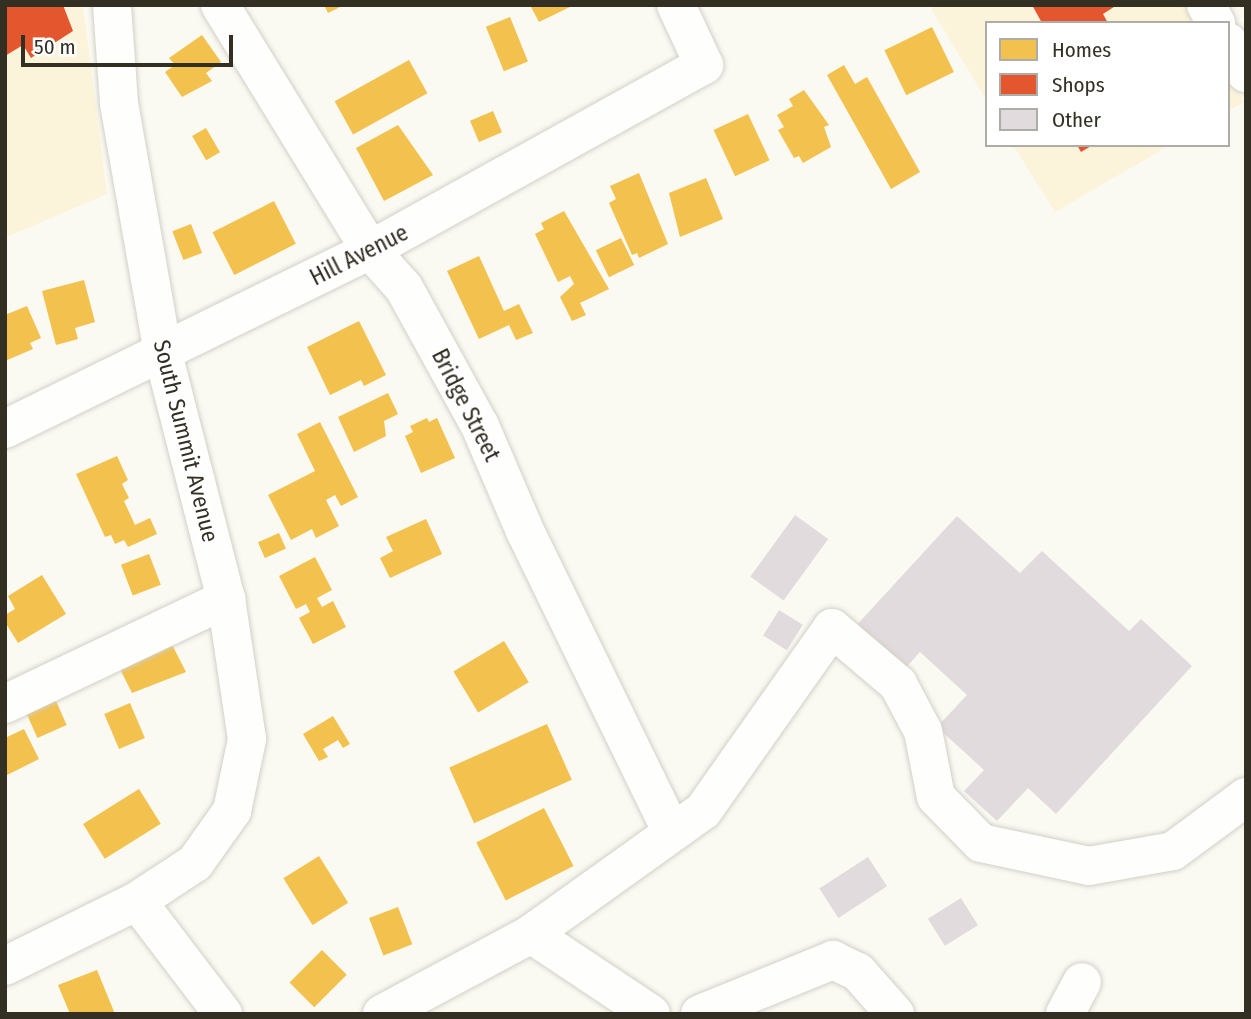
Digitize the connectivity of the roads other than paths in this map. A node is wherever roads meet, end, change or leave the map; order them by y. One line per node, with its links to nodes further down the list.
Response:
1 (112, 5): 9 (street, South Summit Avenue)
2 (220, 5): 8 (street, Bridge Street)
3 (676, 5): 8 (street, Hill Avenue)
4 (1206, 5): 5 (street)
5 (1215, 21)
6 (1230, 45): 7 (street)
7 (1246, 73)
8 (370, 250): 9 (street, Hill Avenue); 14 (street, Bridge Street)
9 (163, 353): 10 (street, Hill Avenue); 11 (street, South Summit Avenue)
10 (5, 429)
11 (226, 599): 12 (street); 15 (street, South Summit Avenue)
12 (5, 704)
13 (1246, 797): 14 (street)
14 (671, 830): 16 (street)
15 (137, 901): 17 (street); 18 (street)
16 (531, 934): 19 (street); 20 (street)
17 (5, 966)
18 (223, 1014)
19 (382, 1014)
20 (651, 1014)
21 (700, 1014): 22 (street)
22 (895, 1014)

